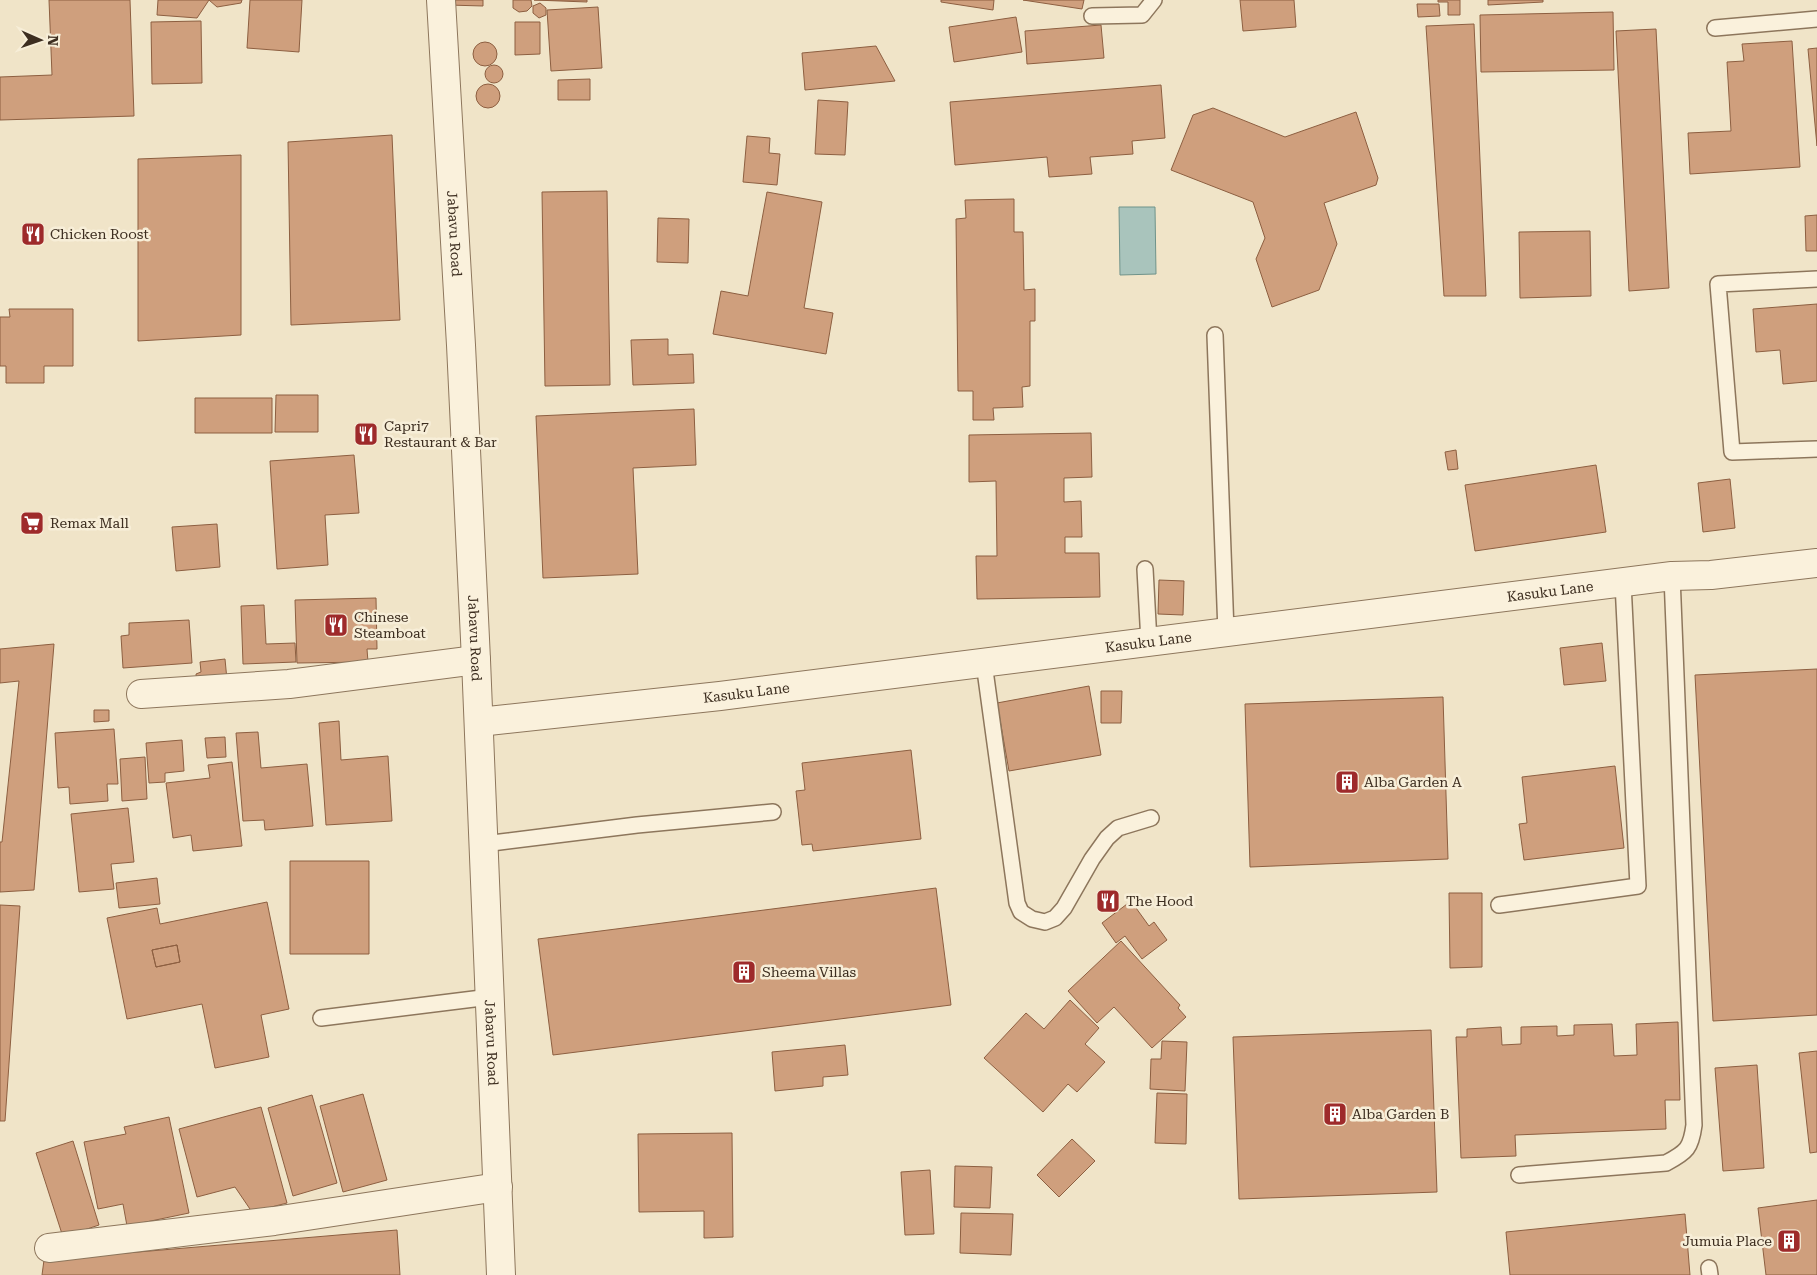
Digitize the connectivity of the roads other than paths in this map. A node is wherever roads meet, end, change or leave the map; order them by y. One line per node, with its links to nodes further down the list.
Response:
1 (441, 0): 15 (street, Jabavu Road)
2 (1154, 0): 3 (lane)
3 (1092, 16)
4 (1817, 20): 5 (lane)
5 (1715, 28)
6 (1817, 279): 8 (lane)
7 (1215, 335): 13 (lane)
8 (1817, 449)
9 (1817, 563): 11 (street, Kasuku Lane)
10 (1146, 569): 14 (lane)
11 (1672, 576): 12 (street, Kasuku Lane); 25 (lane)
12 (1623, 583): 13 (street, Kasuku Lane); 22 (lane)
13 (1226, 632): 14 (street, Kasuku Lane)
14 (1148, 642): 16 (street, Kasuku Lane)
15 (476, 660): 17 (street); 18 (street, Jabavu Road)
16 (984, 663): 18 (street, Kasuku Lane); 20 (lane)
17 (141, 694)
18 (479, 722): 21 (street, Jabavu Road)
19 (773, 812): 21 (lane)
20 (1150, 818)
21 (484, 844): 23 (street, Jabavu Road)
22 (1499, 905)
23 (490, 997): 24 (lane); 26 (street, Jabavu Road)
24 (321, 1018)
25 (1519, 1175)
26 (498, 1187): 27 (street); 28 (street, Jabavu Road)
27 (49, 1248)
28 (501, 1275)

